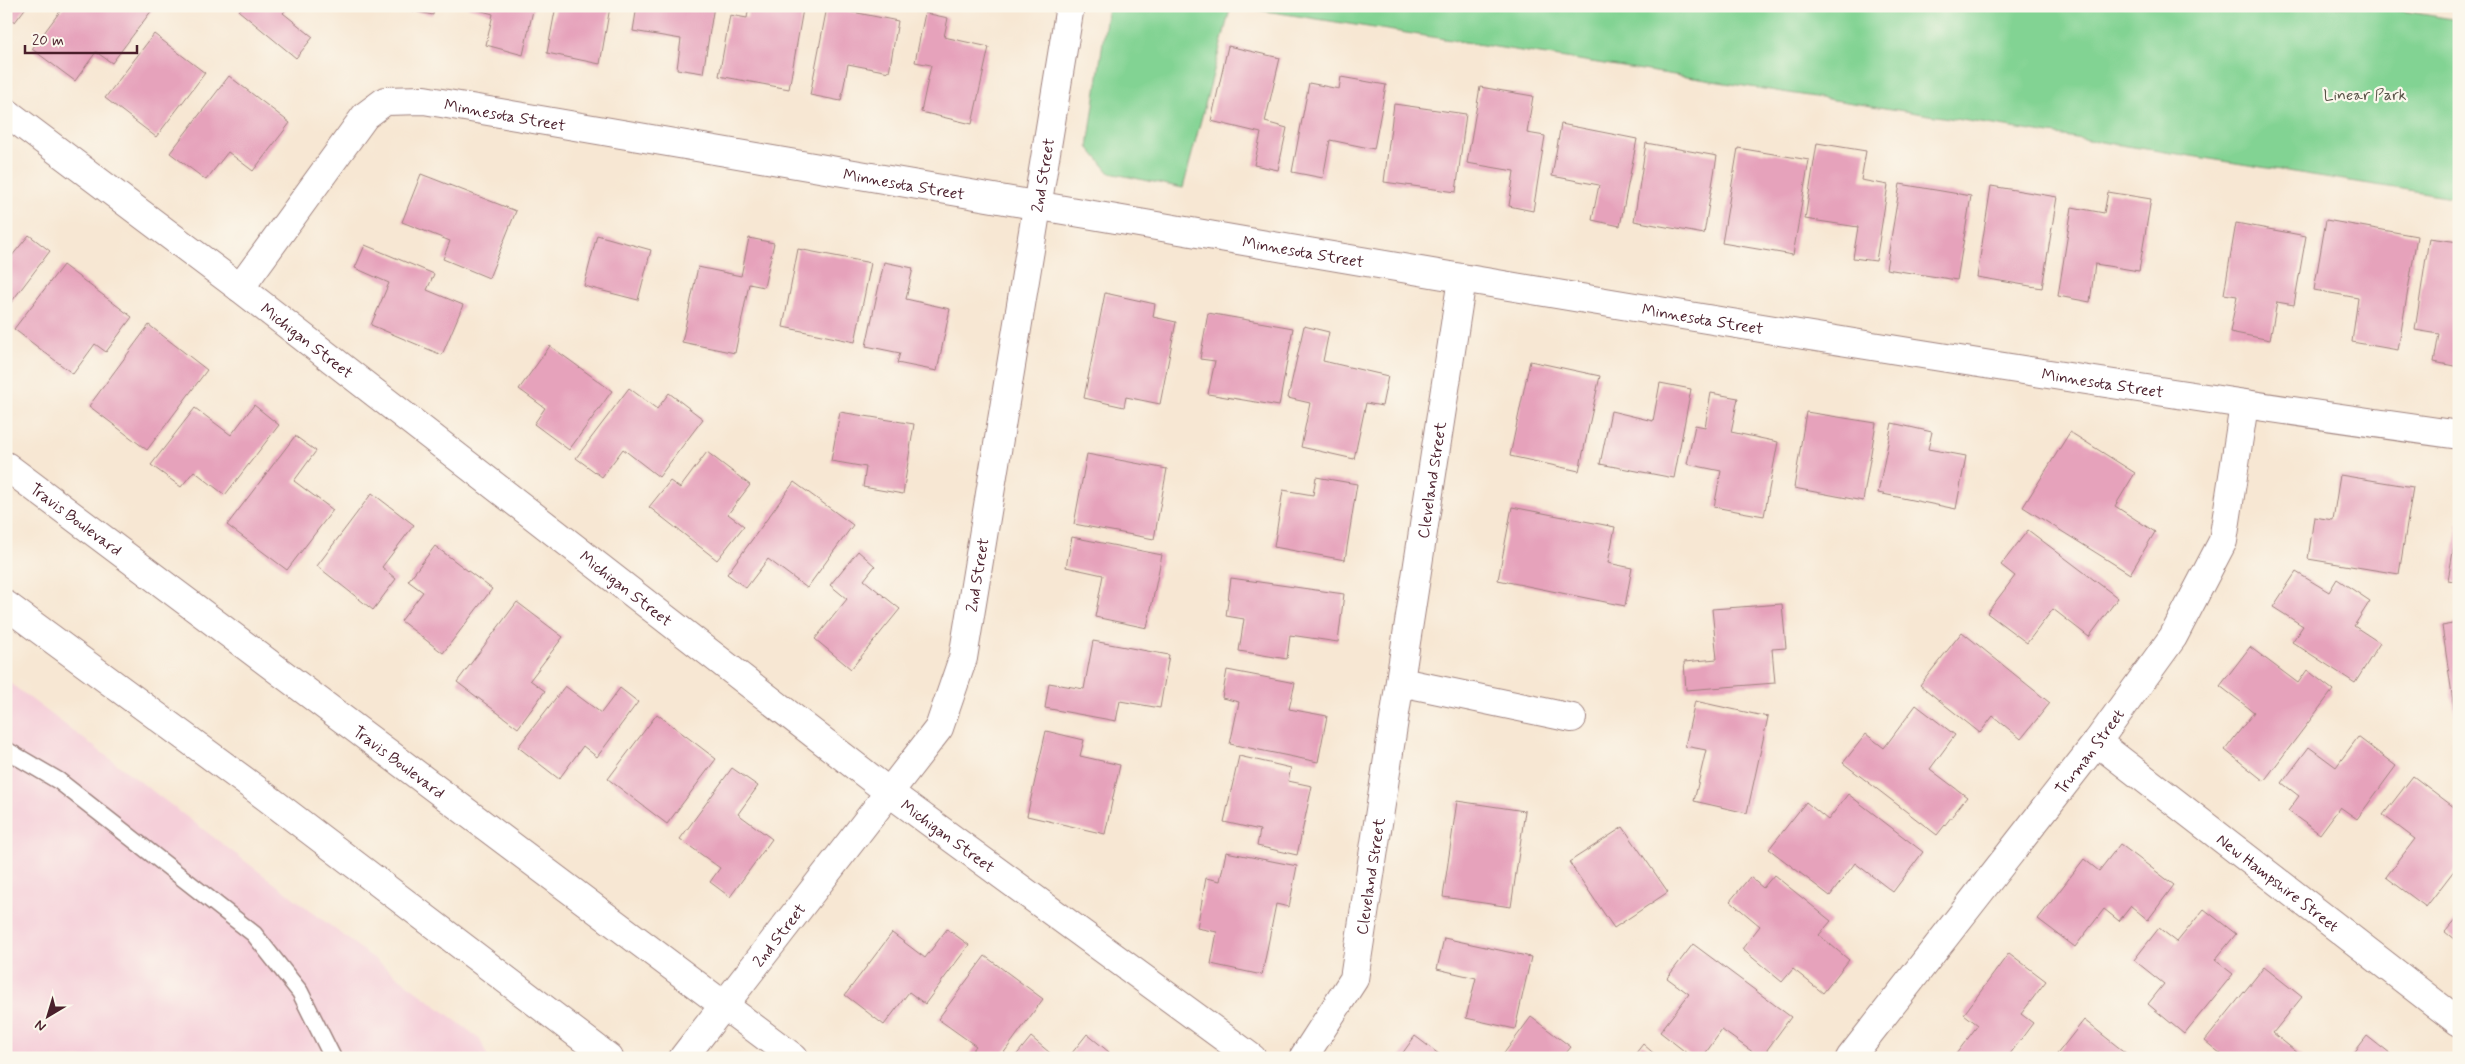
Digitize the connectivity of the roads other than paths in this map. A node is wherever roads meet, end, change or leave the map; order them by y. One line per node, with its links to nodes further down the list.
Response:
1 (1070, 6): 3 (street, 2nd Street)
2 (6, 112): 5 (street, Michigan Street)
3 (1036, 206): 4 (street, Minnesota Street); 5 (street, Minnesota Street); 14 (street, 2nd Street)
4 (1462, 279): 6 (street, Minnesota Street); 10 (street, Cleveland Street)
5 (240, 288): 14 (street, Michigan Street)
6 (2244, 405): 7 (street, Minnesota Street); 12 (street, Truman Street)
7 (2459, 435)
8 (6, 466): 15 (street, Travis Boulevard)
9 (6, 605): 19 (street)
10 (1401, 682): 11 (street); 23 (street, Cleveland Street)
11 (1572, 718)
12 (2097, 742): 16 (street, New Hampshire Street); 17 (street, Truman Street)
13 (6, 750): 18 (lane)
14 (890, 793): 15 (street, 2nd Street); 22 (street, Michigan Street)
15 (725, 1005): 20 (street, 2nd Street); 21 (street, Travis Boulevard)
16 (2459, 1022)
17 (1859, 1054)
18 (333, 1058)
19 (609, 1058)
20 (683, 1058)
21 (794, 1058)
22 (1252, 1058)
23 (1303, 1058)

